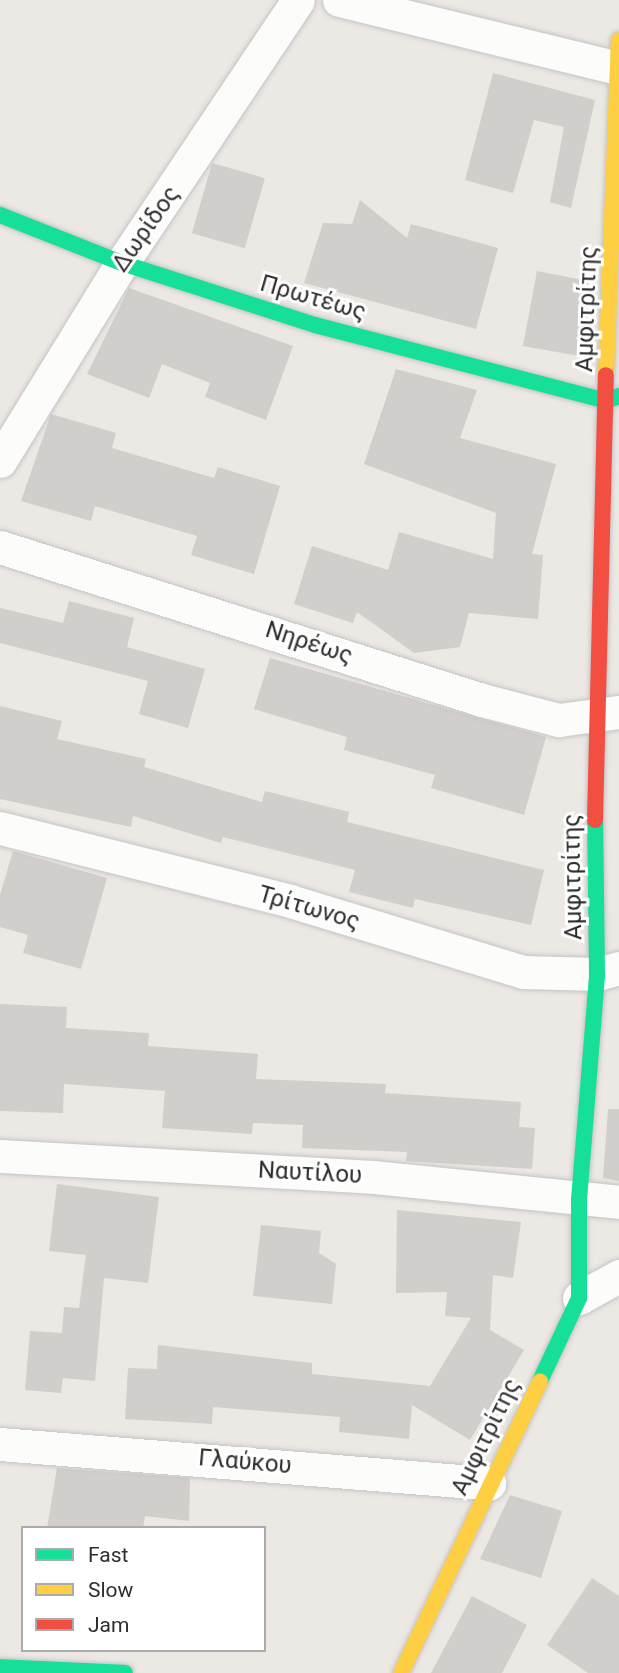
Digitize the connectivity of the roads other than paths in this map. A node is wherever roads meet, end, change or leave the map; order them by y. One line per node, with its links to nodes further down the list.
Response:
1 (298, 0): 6 (street, Δωρίδος)
2 (339, 0): 4 (street)
3 (619, 40): 4 (street, Αμφιτρίτης)
4 (618, 68): 7 (street, Αμφιτρίτης)
5 (0, 215): 6 (street, Πρωτέως)
6 (121, 263): 7 (street, Πρωτέως); 8 (street, Δωρίδος)
7 (613, 398): 10 (street, Αμφιτρίτης)
8 (0, 461)
9 (0, 547): 10 (street, Νηρέως)
10 (606, 716): 12 (street, Αμφιτρίτης)
11 (0, 828): 12 (street, Τρίτωνος)
12 (608, 971): 14 (street, Αμφιτρίτης)
13 (0, 1156): 14 (street, Ναυτίλου)
14 (579, 1200): 15 (street, Ναυτίλου); 17 (street, Αμφιτρίτης)
15 (619, 1202)
16 (619, 1276): 17 (street)
17 (579, 1298): 19 (street, Αμφιτρίτης)
18 (0, 1444): 19 (street, Γλαύκου)
19 (489, 1483): 22 (street, Αμφιτρίτης)
20 (0, 1667): 21 (street)
21 (125, 1673)
22 (401, 1673)

